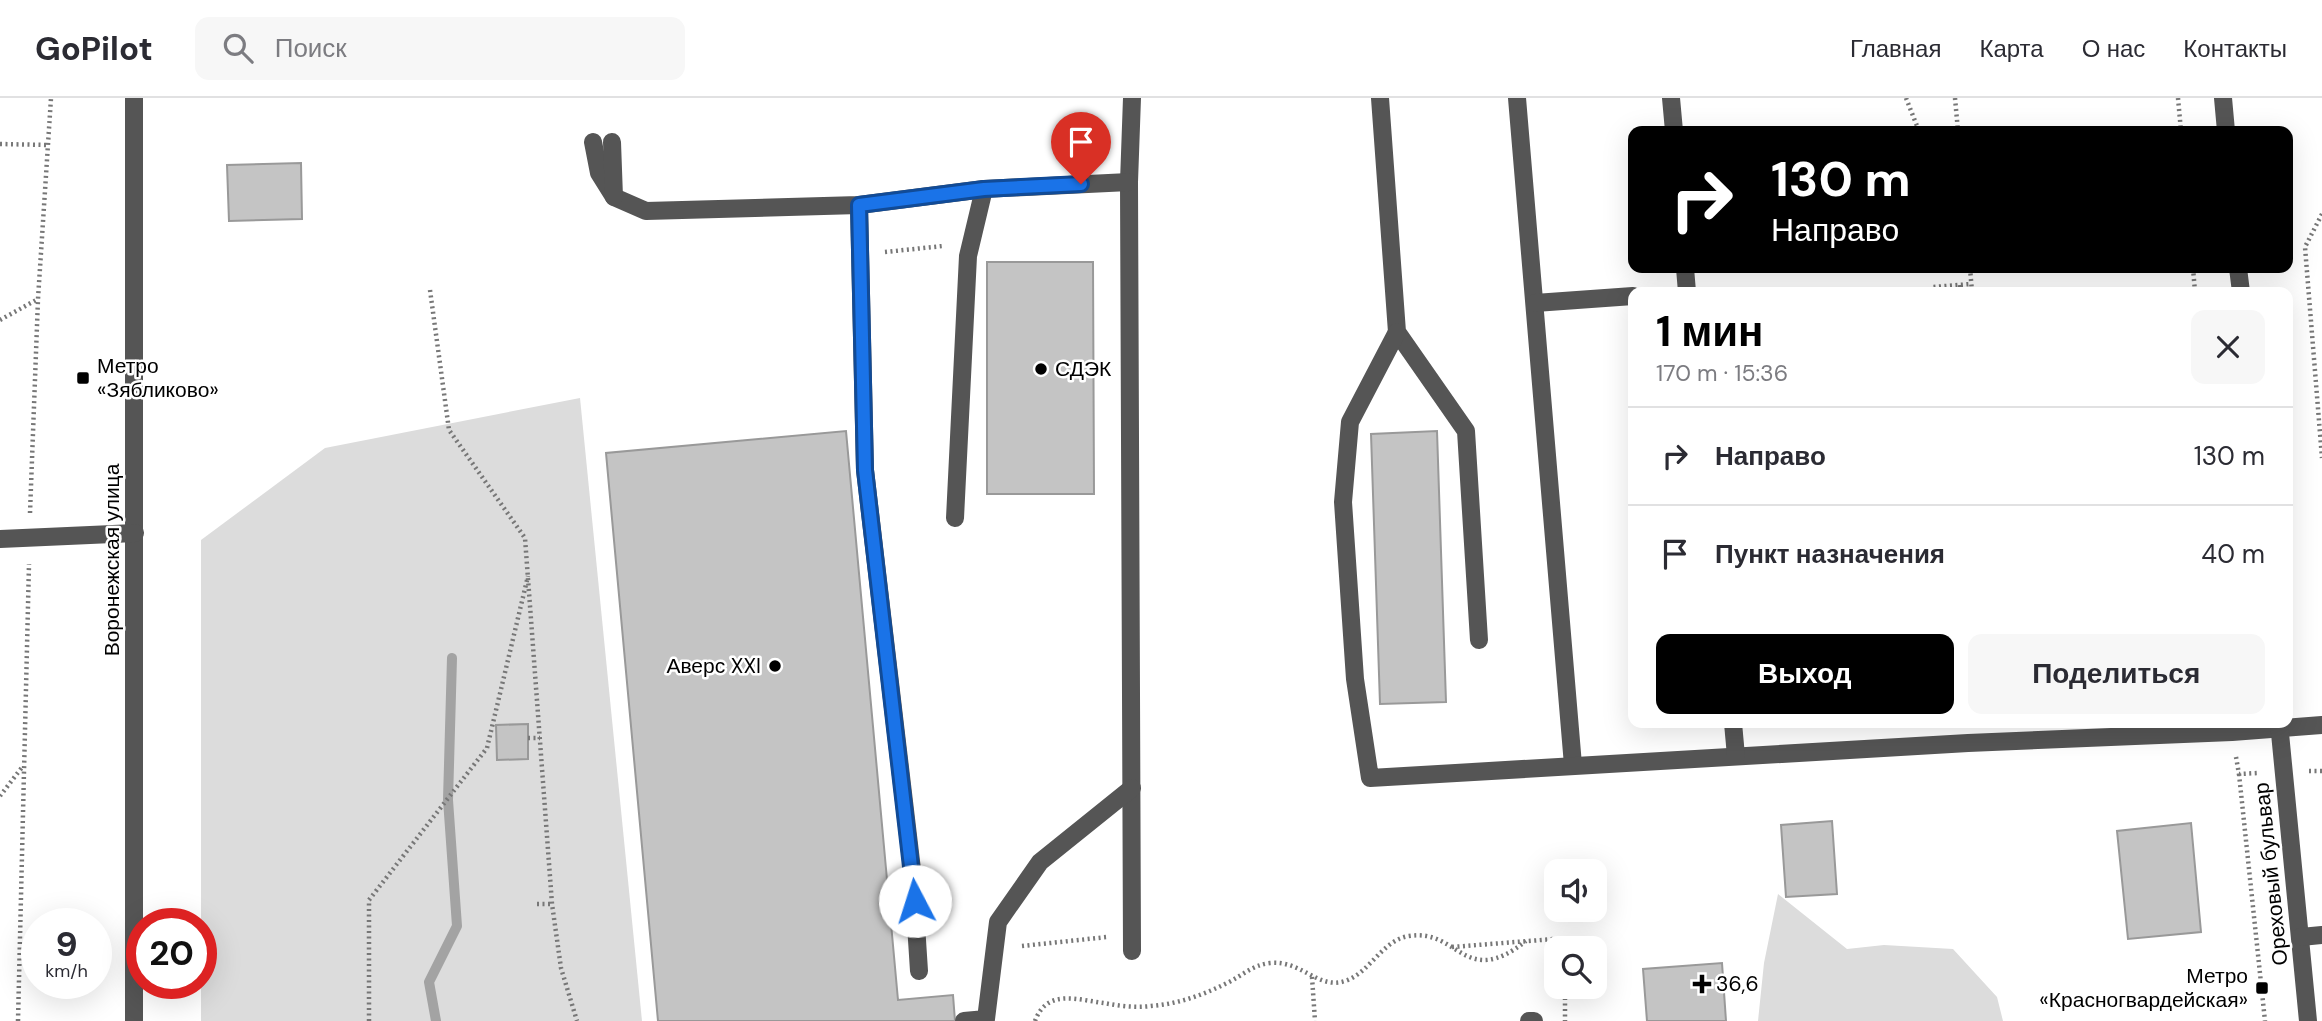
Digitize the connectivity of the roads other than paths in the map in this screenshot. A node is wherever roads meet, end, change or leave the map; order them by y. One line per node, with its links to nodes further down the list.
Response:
1 (134, 98): 19 (street, Воронежская улица)
2 (1132, 98): 11 (street)
3 (1380, 98): 17 (street)
4 (1517, 98): 16 (street)
5 (1671, 98): 7 (street)
6 (2223, 98): 8 (street)
7 (1674, 126)
8 (2226, 126)
9 (593, 142): 13 (street)
10 (612, 142): 13 (street)
11 (1129, 182): 12 (street); 29 (street)
12 (984, 189): 14 (street); 18 (street)
13 (614, 197): 14 (street)
14 (859, 205): 33 (street)
15 (1628, 296): 16 (street)
16 (1535, 303): 28 (street)
17 (1397, 332): 21 (street); 28 (street)
18 (955, 518)
19 (135, 533): 20 (street); 34 (street, Воронежская улица)
20 (0, 539)
21 (1479, 640)
22 (2293, 725): 23 (street)
23 (2322, 725)
24 (1733, 728): 27 (street)
25 (2226, 728): 27 (street)
26 (2279, 728): 31 (street, Ореховый бульвар)
27 (1736, 756): 28 (street)
28 (1573, 765)
29 (1132, 788): 32 (street); 35 (street)
30 (2322, 935): 31 (street)
31 (2301, 937): 38 (street, Ореховый бульвар)
32 (1132, 943)
33 (919, 971)
34 (134, 1021)
35 (964, 1021)
36 (1529, 1021): 37 (street)
37 (1534, 1021)
38 (2308, 1021)

